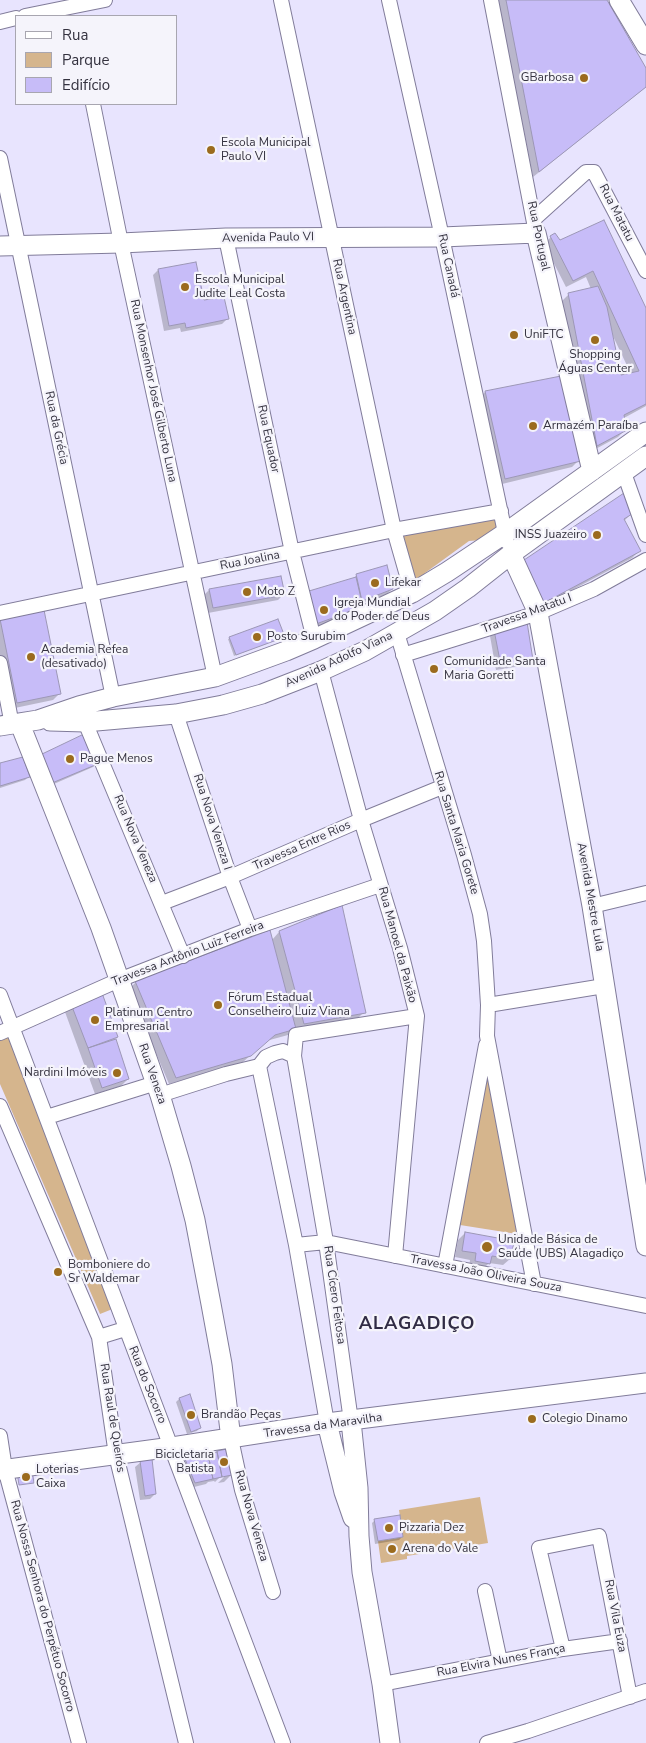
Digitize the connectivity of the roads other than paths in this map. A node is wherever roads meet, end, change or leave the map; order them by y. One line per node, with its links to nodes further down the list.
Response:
1 (105, 0): 6 (street)
2 (281, 0): 16 (street, Rua Argentina)
3 (389, 0): 14 (street, Rua Canadá)
4 (491, 0): 13 (street, Rua Portugal)
5 (619, 0): 10 (street)
6 (74, 7): 7 (street)
7 (30, 15)
8 (15, 18): 9 (street)
9 (0, 22)
10 (646, 45)
11 (93, 105): 17 (street, Rua Monsenhor José Gilberto Luna)
12 (0, 158): 18 (street, Rua da Grécia)
13 (535, 226): 14 (street, Avenida Paulo VI); 19 (street, Rua Matatu); 22 (street, Rua Portugal)
14 (442, 237): 16 (street, Avenida Paulo VI); 24 (street, Rua Canadá)
15 (226, 238): 16 (street, Avenida Paulo VI); 17 (street, Avenida Paulo VI); 28 (street, Rua Equador)
16 (332, 238): 25 (street, Rua Argentina)
17 (121, 243): 18 (street, Avenida Paulo VI); 31 (street, Rua Monsenhor José Gilberto Luna)
18 (9, 245): 33 (street, Rua da Grécia)
19 (646, 271)
20 (646, 432): 22 (street, Avenida Adolfo Viana)
21 (646, 456): 23 (street, Avenida Adolfo Viana)
22 (592, 471): 26 (street, Avenida Adolfo Viana)
23 (624, 472): 27 (street); 29 (street, Avenida Adolfo Viana)
24 (500, 511): 25 (street, Rua Joalina); 26 (street, Rua Canadá)
25 (394, 530): 28 (street, Rua Joalina); 32 (street, Rua Argentina)
26 (504, 534): 29 (street, Rua Canadá); 32 (street, Avenida Adolfo Viana)
27 (646, 536)
28 (292, 552): 31 (street, Rua Joalina); 38 (street, Rua Equador)
29 (511, 554): 35 (street, Avenida Mestre Lula); 37 (street, Avenida Adolfo Viana)
30 (646, 560): 35 (street, Travessa Matatu I)
31 (192, 572): 33 (street, Rua Joalina); 43 (street, Rua Monsenhor José Gilberto Luna)
32 (412, 593): 36 (street, Avenida Adolfo Viana)
33 (91, 595): 34 (street, Rua Joalina); 45 (street, Rua da Grécia)
34 (0, 613)
35 (538, 613): 40 (street, Travessa Matatu I); 56 (street, Avenida Mestre Lula)
36 (349, 622): 38 (street, Avenida Adolfo Viana); 39 (street)
37 (396, 634): 39 (street, Avenida Adolfo Viana); 40 (street, Rua Santa Maria Gorete)
38 (314, 639): 43 (street, Avenida Adolfo Viana)
39 (364, 651): 42 (street, Avenida Adolfo Viana)
40 (403, 655): 50 (street, Rua Santa Maria Gorete)
41 (0, 663): 49 (street)
42 (321, 671): 46 (street, Avenida Adolfo Viana); 51 (street, Rua Manoel da Paixão)
43 (215, 677): 44 (street, Avenida Adolfo Viana)
44 (163, 687): 45 (street, Avenida Adolfo Viana); 46 (street)
45 (113, 697): 47 (street, Avenida Adolfo Viana)
46 (168, 715): 48 (street, Avenida Adolfo Viana); 52 (street, Rua Nova Veneza I)
47 (38, 720): 48 (street, Avenida Adolfo Viana); 49 (street, Avenida Adolfo Viana)
48 (85, 722): 55 (street, Rua Nova Veneza)
49 (11, 725): 59 (street, Rua Veneza)
50 (442, 788): 51 (street, Travessa Entre Rios); 62 (street, Rua Santa Maria Gorete)
51 (361, 820): 52 (street, Travessa Entre Rios); 53 (street, Rua Manoel da Paixão)
52 (230, 877): 55 (street, Travessa Entre Rios); 57 (street, Rua Nova Veneza I)
53 (380, 885): 57 (street, Travessa Antônio Luiz Ferreira); 63 (street, Rua Manoel da Paixão)
54 (646, 893): 56 (street)
55 (162, 904): 58 (street, Rua Nova Veneza)
56 (592, 906): 60 (street, Avenida Mestre Lula)
57 (250, 929): 58 (street, Travessa Antônio Luiz Ferreira)
58 (183, 956): 59 (street, Travessa Antônio Luiz Ferreira)
59 (119, 980): 64 (street, Travessa Antônio Luiz Ferreira); 68 (street, Rua Veneza)
60 (604, 986): 62 (street); 73 (street, Avenida Mestre Lula)
61 (0, 995): 64 (street, Rua do Socorro)
62 (488, 1005): 65 (street, Rua Santa Maria Gorete)
63 (416, 1016): 66 (street); 74 (street, Rua Manoel da Paixão)
64 (6, 1030): 70 (street, Rua do Socorro)
65 (487, 1036): 75 (street, Rua Santa Maria Gorete); 76 (street, Rua Santa Maria Gorete)
66 (294, 1056): 67 (street); 71 (street, Rua Cícero Feitosa)
67 (259, 1066): 68 (street); 72 (street, Rua Cícero Feitosa)
68 (158, 1089): 70 (street); 84 (street, Rua Veneza)
69 (0, 1106): 79 (street, Rua Raul de Queirós)
70 (47, 1117): 78 (street, Rua do Socorro)
71 (326, 1242): 72 (street, Travessa João Oliveira Souza); 74 (street, Travessa João Oliveira Souza); 81 (street, Rua Cícero Feitosa)
72 (296, 1245): 82 (street, Rua Cícero Feitosa)
73 (646, 1246)
74 (395, 1256): 75 (street, Travessa João Oliveira Souza)
75 (445, 1266): 76 (street, Travessa João Oliveira Souza)
76 (534, 1284): 77 (street, Travessa João Oliveira Souza)
77 (646, 1306)
78 (125, 1329): 79 (street); 85 (street, Rua do Socorro)
79 (100, 1337): 86 (street, Rua Raul de Queirós)
80 (646, 1383): 81 (street, Travessa da Maravilha)
81 (352, 1422): 82 (street, Travessa da Maravilha); 88 (street, Rua Cícero Feitosa)
82 (327, 1424): 84 (street, Travessa da Maravilha); 88 (street, Rua Cícero Feitosa)
83 (0, 1436): 87 (street, Rua Nossa Senhora do Perpétuo Socorro)
84 (231, 1439): 85 (street, Travessa da Maravilha); 90 (street, Rua Nova Veneza)
85 (172, 1447): 86 (street, Travessa da Maravilha); 99 (street, Rua do Socorro)
86 (116, 1455): 87 (street, Travessa da Maravilha); 98 (street, Rua Raul de Queirós)
87 (3, 1469): 97 (street, Rua Nossa Senhora do Perpétuo Socorro)
88 (358, 1536): 94 (street, Rua Cícero Feitosa)
89 (484, 1591): 93 (street)
90 (273, 1592)
91 (620, 1641): 92 (street, Rua Elvira Nunes França); 92 (street, Rua Vila Euza); 96 (street, Rua Vila Euza)
92 (564, 1649): 93 (street, Rua Elvira Nunes França)
93 (500, 1661): 94 (street, Rua Elvira Nunes França)
94 (382, 1684): 100 (street, Rua Cícero Feitosa)
95 (646, 1691): 96 (street)
96 (630, 1697): 101 (street)
97 (79, 1743)
98 (186, 1743)
99 (283, 1743)
100 (390, 1743)
101 (487, 1743)

